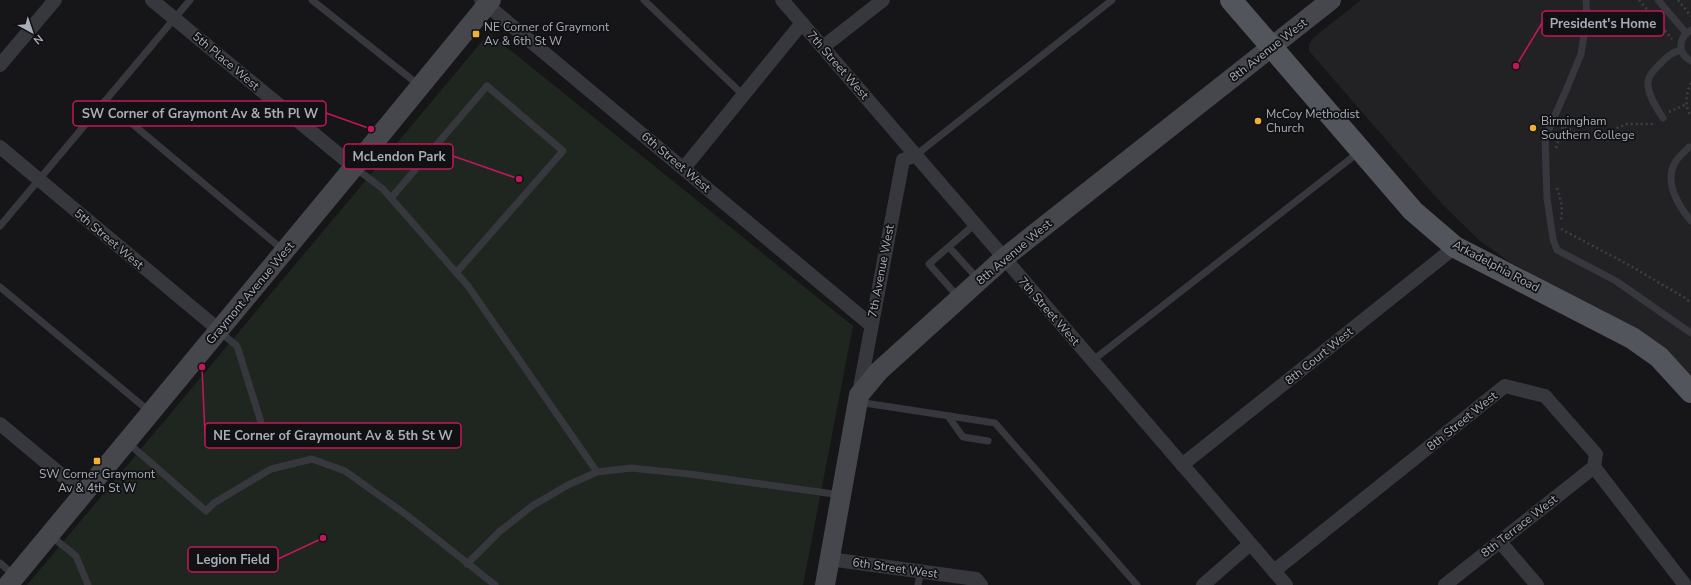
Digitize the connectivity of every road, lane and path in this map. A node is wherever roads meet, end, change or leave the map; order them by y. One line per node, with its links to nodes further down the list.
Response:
1 (55, 0): 25 (street)
2 (152, 0): 17 (street, 5th Place West)
3 (190, 0): 17 (lane)
4 (312, 0): 27 (lane)
5 (644, 0): 28 (lane)
6 (782, 0): 18 (street, 7th Street West)
7 (882, 0): 21 (street)
8 (1112, 0): 37 (lane)
9 (1231, 0): 22 (main road, Arkadelphia Road)
10 (1331, 0): 22 (main road, 8th Avenue West)
11 (1586, 0): 57 (lane)
12 (1639, 0): 20 (path)
13 (1658, 0): 19 (lane)
14 (1678, 0): 16 (path)
15 (486, 2): 27 (main road, Graymont Avenue West); 39 (street, 6th Street West)
16 (1691, 16)
17 (175, 18): 29 (lane); 38 (street, 5th Place West)
18 (802, 23): 21 (street, 7th Street West); 28 (street)
19 (1689, 31): 23 (lane)
20 (1675, 43)
21 (823, 47): 37 (street, 7th Street West)
22 (1272, 47): 36 (main road, Arkadelphia Road); 49 (main road, 8th Avenue West)
23 (1681, 50): 24 (lane); 32 (lane)
24 (1691, 62)
25 (0, 65)
26 (1691, 83): 30 (path)
27 (420, 86): 38 (main road, Graymont Avenue West)
28 (742, 94): 39 (street)
29 (105, 102): 40 (lane); 48 (lane)
30 (1687, 104): 31 (path); 32 (path)
31 (1691, 116)
32 (1663, 118): 35 (path)
33 (0, 147): 40 (street, 5th Street West)
34 (1689, 147): 43 (lane)
35 (1556, 148)
36 (1360, 150): 46 (main road, Arkadelphia Road); 58 (lane)
37 (916, 155): 44 (street, 7th Street West); 55 (street, 7th Avenue West)
38 (354, 167): 42 (lane); 48 (main road, Graymont Avenue West)
39 (684, 168): 55 (street, 6th Street West)
40 (39, 180): 45 (lane); 56 (street, 5th Street West)
41 (1557, 186): 54 (path)
42 (391, 198): 50 (lane); 50 (lane)
43 (1691, 221)
44 (975, 224): 47 (lane); 49 (street, 7th Street West)
45 (0, 226)
46 (1455, 246): 59 (main road, Arkadelphia Road); 67 (street, 8th Court West)
47 (949, 247): 51 (lane); 53 (lane)
48 (285, 251): 56 (main road, Graymont Avenue West)
49 (1004, 258): 51 (main road, 8th Avenue West); 58 (street, 7th Street West)
50 (456, 273): 69 (lane)
51 (979, 281): 53 (main road, 8th Avenue West)
52 (0, 287): 61 (lane)
53 (960, 298): 60 (main road, 8th Avenue West)
54 (1691, 303)
55 (871, 325): 60 (street, 7th Avenue West)
56 (219, 330): 61 (main road, Graymont Avenue West); 64 (lane)
57 (1691, 333)
58 (1092, 361): 67 (street, 7th Street West)
59 (1691, 392)
60 (858, 399): 62 (lane); 71 (main road, 8th Avenue West)
61 (151, 412): 65 (main road, Graymont Avenue West)
62 (948, 416): 66 (lane); 86 (lane)
63 (0, 424): 70 (street)
64 (265, 435)
65 (126, 441): 70 (main road, Graymont Avenue West); 77 (lane)
66 (988, 442)
67 (1182, 465): 74 (street, 7th Street West)
68 (1594, 467): 73 (street, 8th Terrace West); 78 (street, 8th Street West); 91 (street, 8th Street West)
69 (598, 472): 71 (lane); 77 (lane)
70 (82, 493): 72 (main road, Graymont Avenue West)
71 (841, 495): 75 (main road, 8th Avenue West)
72 (49, 535): 80 (main road, Graymont Avenue West); 82 (lane)
73 (1500, 542): 89 (street, 8th Terrace West); 90 (street)
74 (1250, 544): 78 (street, 7th Street West); 87 (street)
75 (829, 559): 79 (street, 6th Street West); 84 (main road, 8th Avenue West)
76 (0, 563): 80 (lane)
77 (467, 564): 83 (lane)
78 (1274, 571): 88 (street, 7th Street West)
79 (919, 578): 85 (street, 6th Street West)
80 (12, 580)
81 (1691, 582): 92 (lane)
82 (88, 585)
83 (495, 585)
84 (825, 585)
85 (981, 585)
86 (1137, 585)
87 (1203, 585)
88 (1286, 585)
89 (1445, 585)
90 (1537, 585)
91 (1684, 585)
92 (1688, 585)

